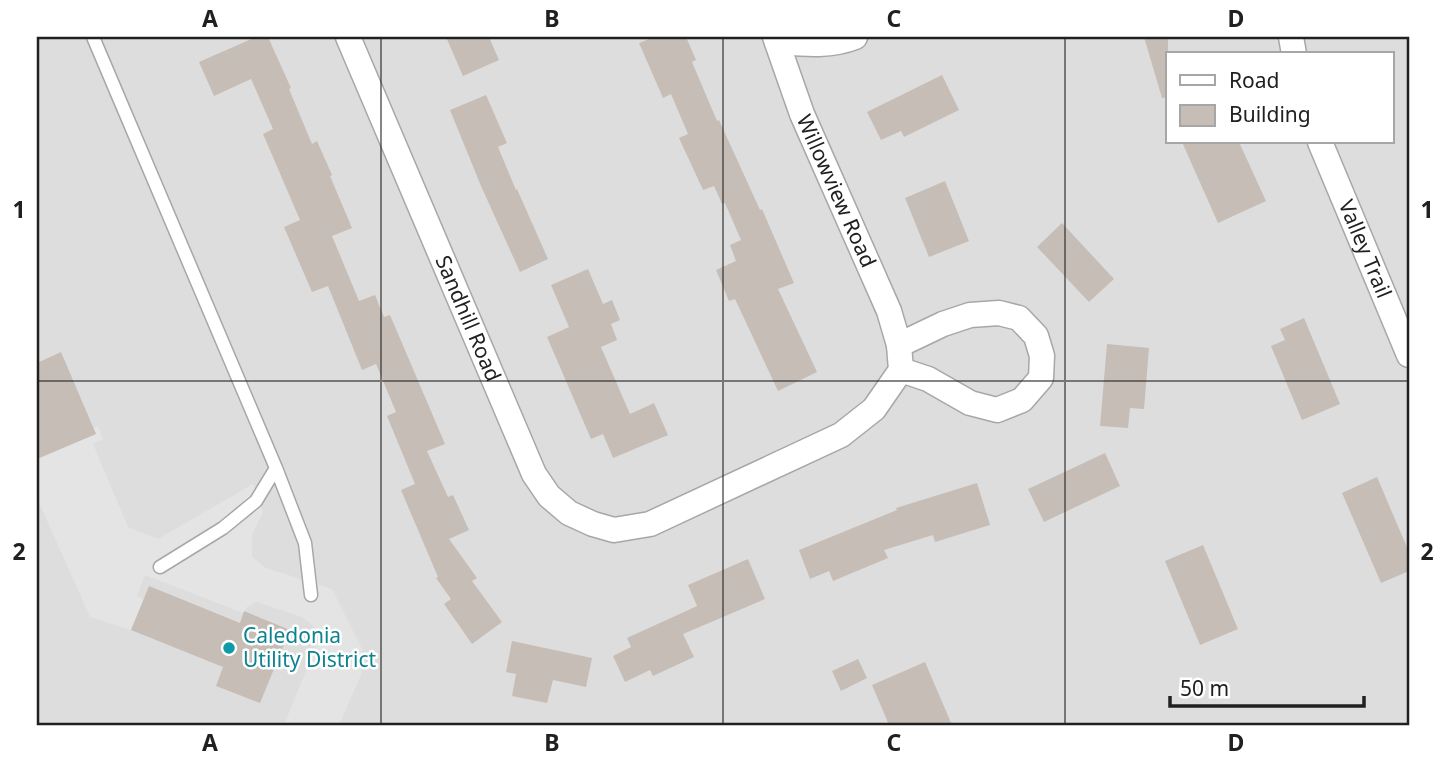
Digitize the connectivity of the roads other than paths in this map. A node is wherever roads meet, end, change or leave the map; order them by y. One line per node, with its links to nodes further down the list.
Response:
1 (93, 37): 9 (lane)
2 (348, 37): 8 (street, Sandhill Road)
3 (855, 37): 4 (street)
4 (776, 39): 6 (street, Willowview Road)
5 (1321, 144): 7 (street, Valley Trail)
6 (899, 345): 8 (street, Willowview Road); 8 (street)
7 (1409, 355)
8 (901, 370)
9 (276, 468): 10 (lane); 11 (lane)
10 (160, 567)
11 (311, 595)

